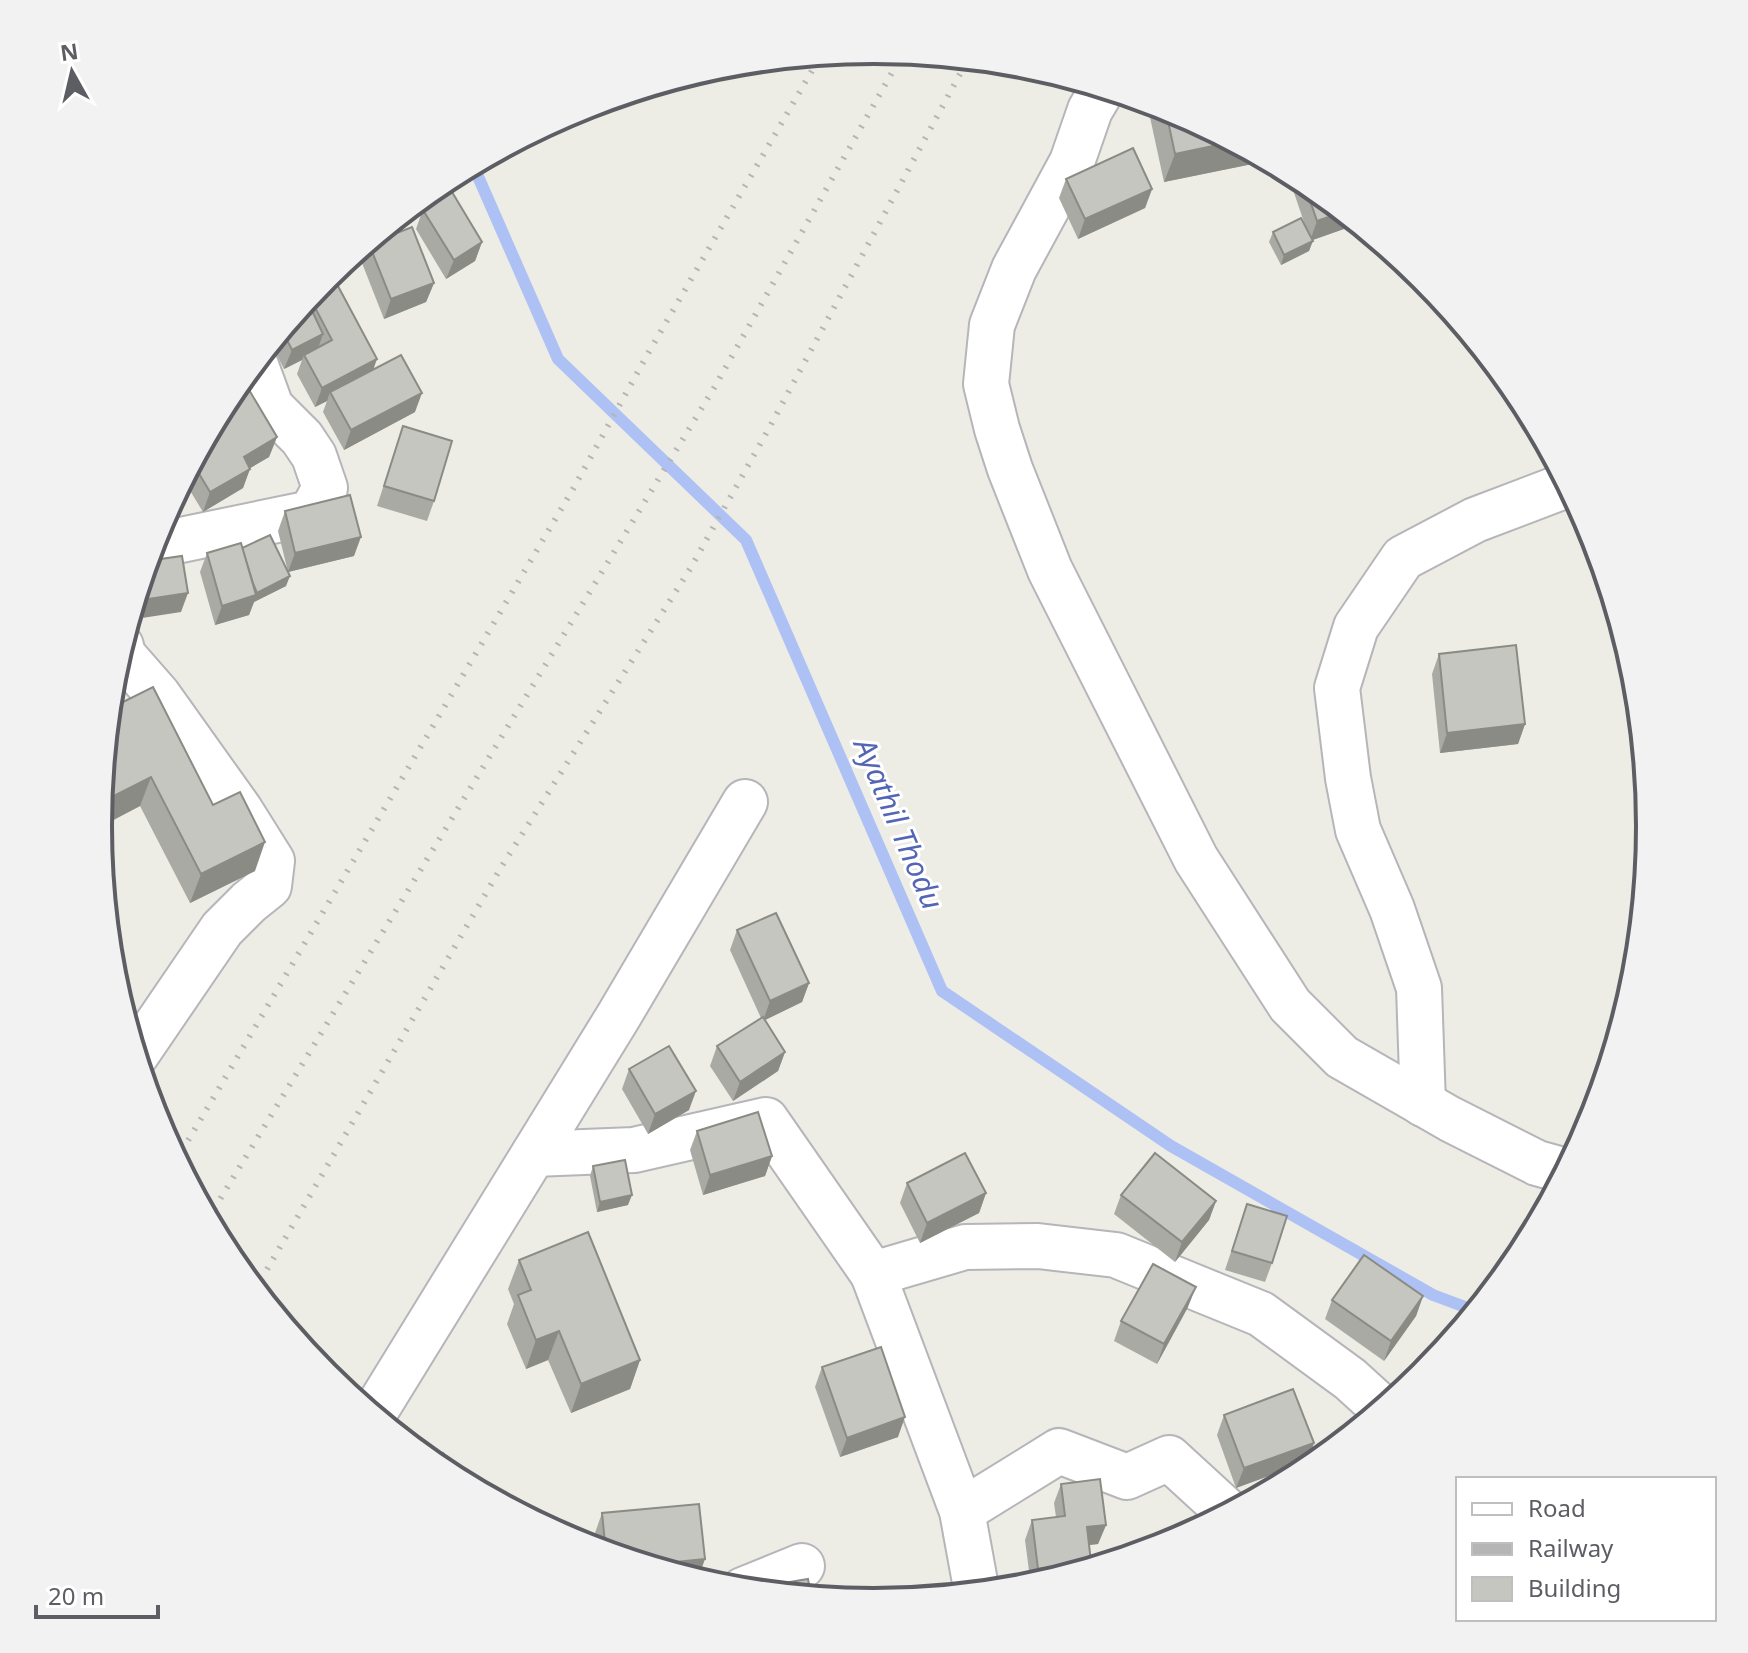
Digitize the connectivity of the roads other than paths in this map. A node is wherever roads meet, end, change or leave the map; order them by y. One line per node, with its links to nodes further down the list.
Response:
1 (1097, 98): 8 (street)
2 (260, 375): 4 (street)
3 (1558, 489): 8 (street)
4 (167, 543)
5 (129, 663): 7 (street)
6 (745, 802): 9 (street)
7 (143, 1044)
8 (1423, 1104): 10 (street)
9 (534, 1154): 11 (street); 13 (street)
10 (1556, 1168)
11 (873, 1274): 12 (street); 15 (street)
12 (1375, 1402)
13 (379, 1406)
14 (1220, 1505): 15 (street)
15 (962, 1511): 18 (street)
16 (802, 1566): 17 (street)
17 (766, 1581)
18 (975, 1582)

